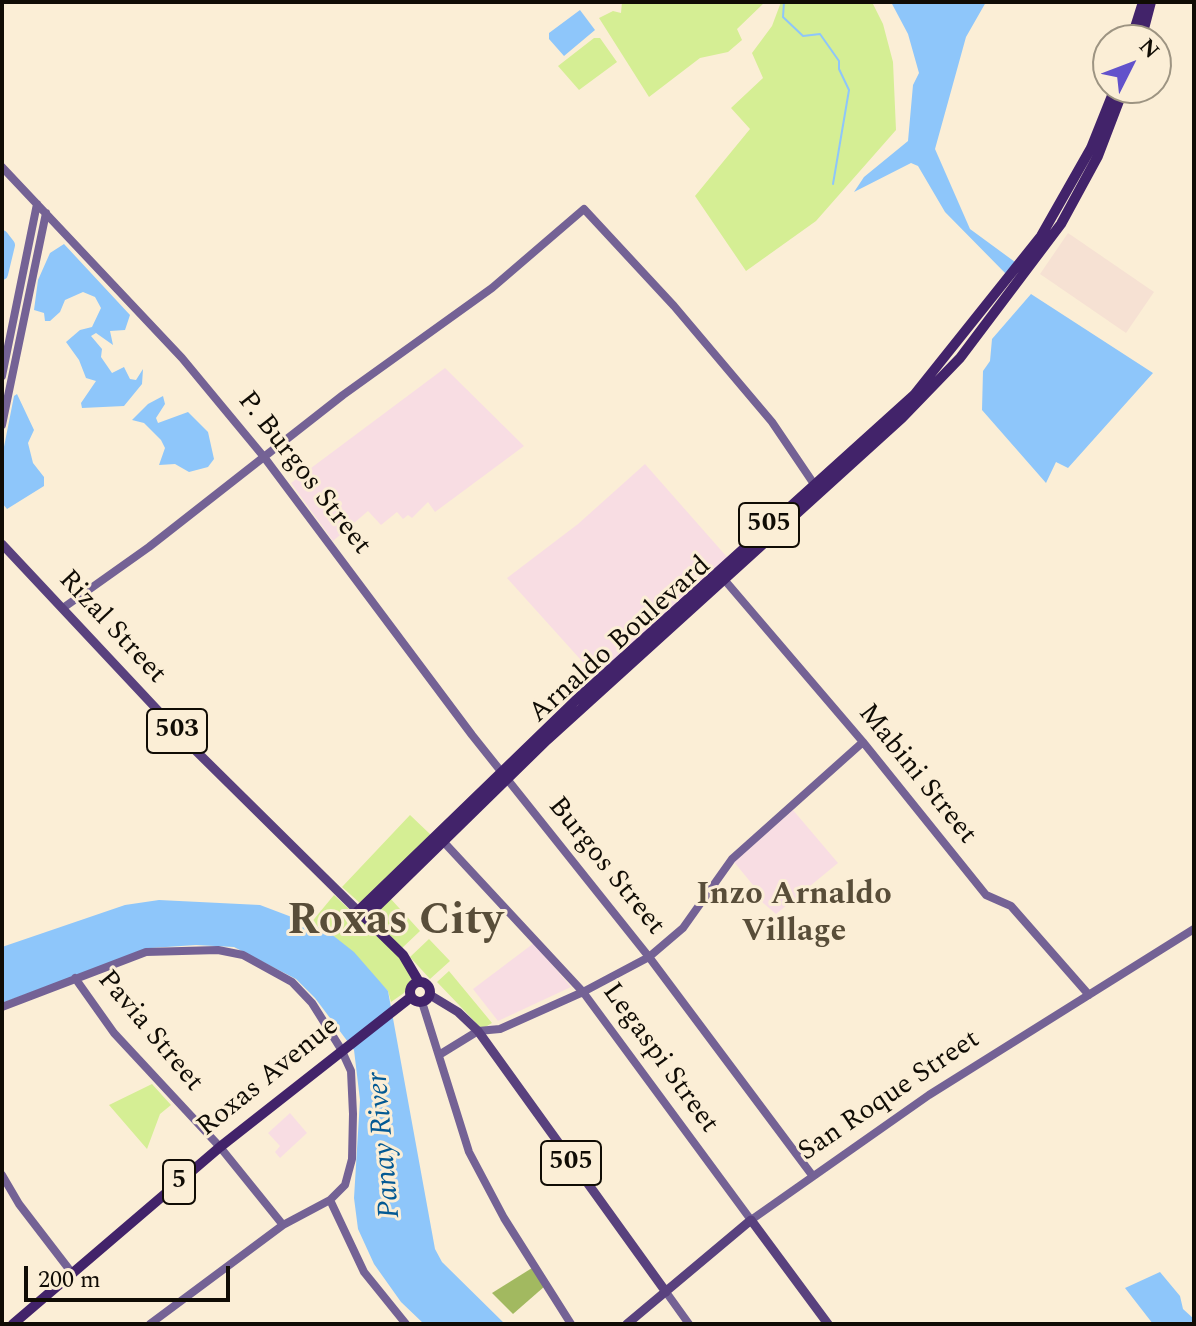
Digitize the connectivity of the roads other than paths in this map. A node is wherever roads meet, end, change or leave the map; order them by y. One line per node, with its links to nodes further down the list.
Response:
1 (1143, 2): 3 (highway)
2 (1151, 2): 4 (highway)
3 (1136, 24)
4 (1145, 24)
5 (1109, 104): 13 (highway, Arnaldo Boulevard / 505)
6 (1118, 104): 13 (highway, Arnaldo Boulevard / 505)
7 (2, 167): 8 (street, P. Burgos Street)
8 (37, 204): 9 (street, P. Burgos Street); 10 (street)
9 (46, 213): 11 (street); 12 (street, P. Burgos Street)
10 (2, 376)
11 (2, 425)
12 (264, 457): 13 (street); 16 (street); 18 (street, P. Burgos Street)
13 (817, 489): 15 (highway, Arnaldo Boulevard / 505)
14 (2, 544): 16 (main road, Rizal Street / 503)
15 (722, 576): 17 (street, Mabini Street); 18 (highway, Arnaldo Boulevard / 505)
16 (63, 608): 20 (main road, Rizal Street / 503)
17 (863, 742): 22 (street); 26 (street, Mabini Street)
18 (504, 776): 19 (highway, Arnaldo Boulevard / 505); 22 (street, Burgos Street)
19 (439, 837): 20 (highway, Arnaldo Boulevard / 505); 25 (street, Legaspi Street)
20 (361, 915): 24 (highway, 505)
21 (1194, 929): 26 (street, San Roque Street)
22 (649, 957): 25 (street); 34 (street, Burgos Street)
23 (75, 978): 28 (street); 30 (street); 32 (street, Pavia Street)
24 (419, 982): 27 (highway, 505); 27 (highway)
25 (583, 992): 29 (street); 36 (street, Legaspi Street)
26 (1089, 995): 34 (street, San Roque Street)
27 (421, 998): 29 (main road, 505); 30 (highway, Roxas Avenue / 5); 31 (street)
28 (2, 1007)
29 (478, 1031): 31 (street); 39 (main road, 505)
30 (345, 1047): 32 (highway, Roxas Avenue / 5); 35 (street)
31 (439, 1055): 43 (street)
32 (220, 1147): 37 (street, Pavia Street); 38 (highway, Roxas Avenue / 5)
33 (2, 1175): 38 (street)
34 (812, 1175): 36 (street, San Roque Street)
35 (330, 1200): 37 (street); 42 (street)
36 (751, 1220): 39 (main road, San Roque Street); 46 (main road, Legaspi Street)
37 (283, 1225): 41 (street)
38 (72, 1273): 40 (highway, Roxas Avenue / 5)
39 (666, 1292): 44 (main road, San Roque Street); 45 (street)
40 (13, 1324)
41 (150, 1324)
42 (406, 1324)
43 (571, 1324)
44 (627, 1324)
45 (689, 1324)
46 (828, 1324)

